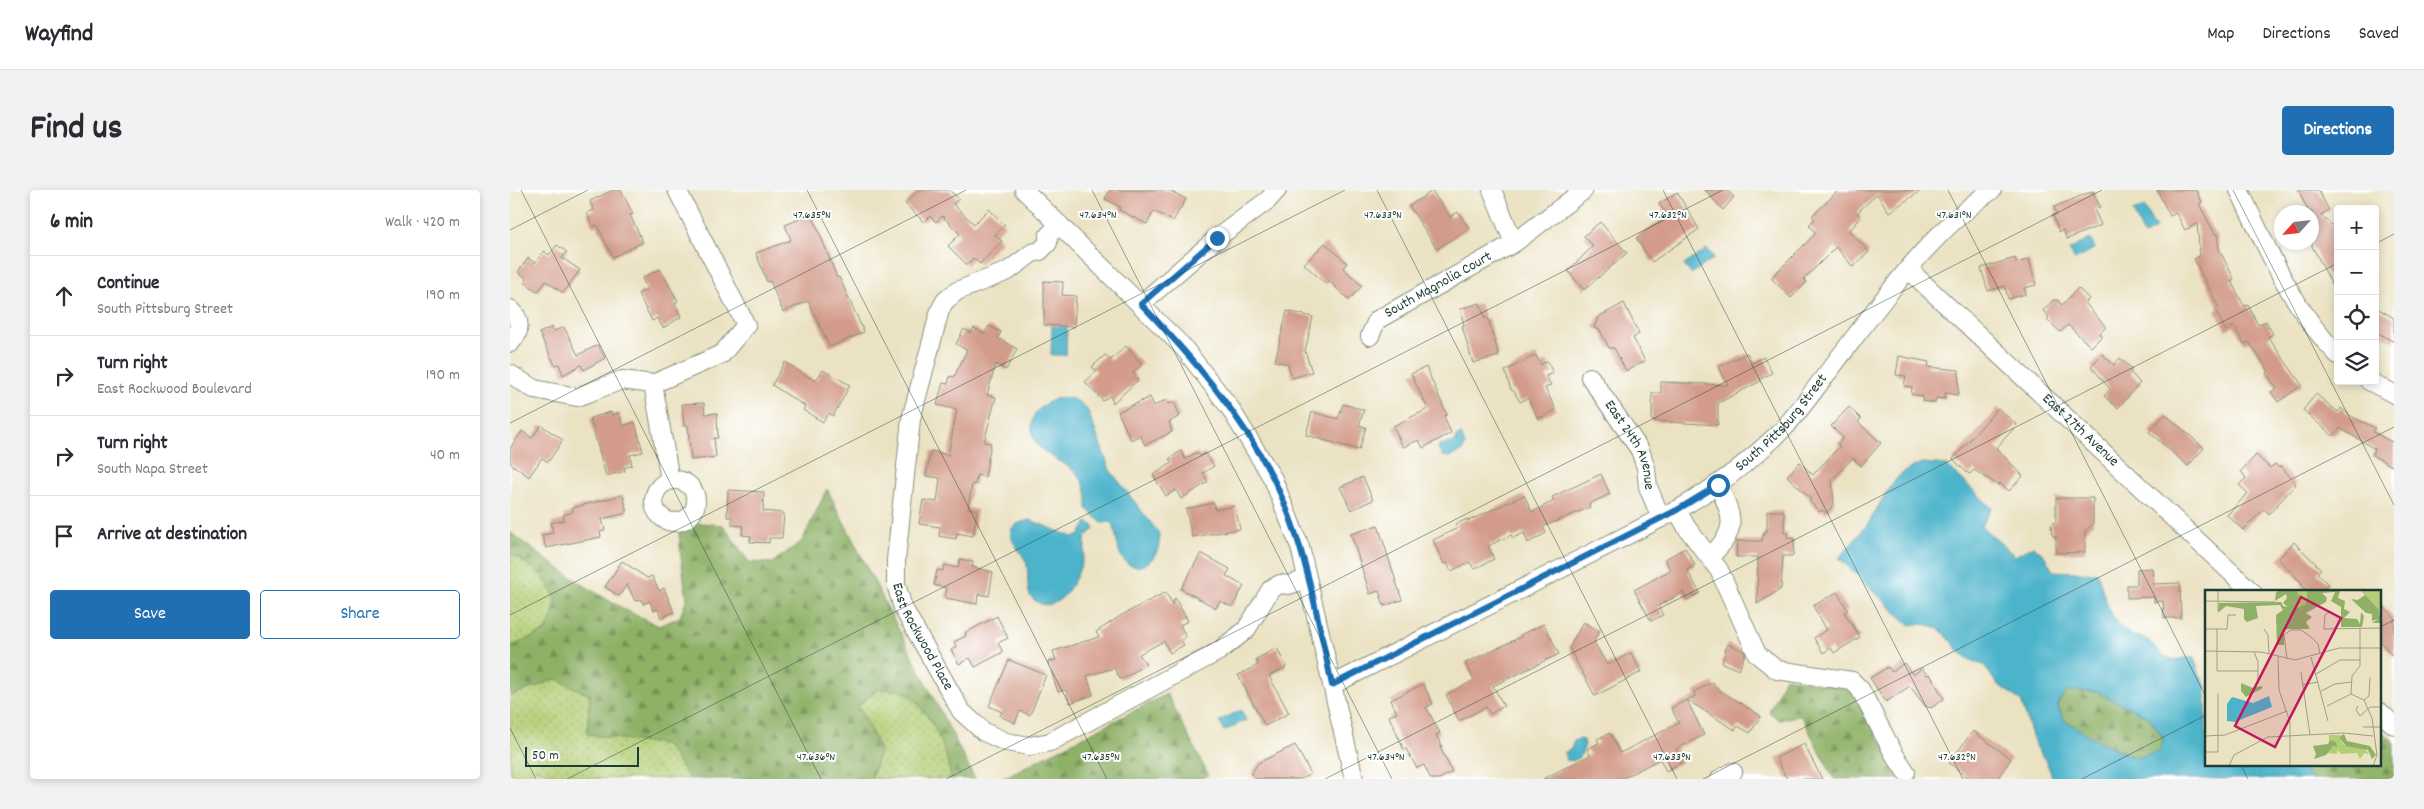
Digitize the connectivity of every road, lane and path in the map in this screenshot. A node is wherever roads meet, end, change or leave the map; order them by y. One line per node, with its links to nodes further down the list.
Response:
1 (677, 190): 18 (street)
2 (1024, 190): 8 (street)
3 (1277, 190): 11 (street)
4 (1492, 190): 9 (street)
5 (1584, 190): 9 (street, South Magnolia Court)
6 (1992, 190): 10 (street, South Pittsburg Street)
7 (2239, 190): 15 (street)
8 (1054, 230): 11 (street); 25 (street, East Rockwood Place)
9 (1514, 243): 13 (street, South Magnolia Court)
10 (1908, 269): 22 (street, South Pittsburg Street); 26 (street, East 27th Avenue)
11 (1141, 304): 25 (street)
12 (510, 309): 14 (street)
13 (1370, 336)
14 (510, 343)
15 (2334, 351)
16 (510, 374): 18 (street)
17 (1590, 377): 23 (street, East 24th Avenue)
18 (653, 384): 21 (street)
19 (2377, 385): 20 (street)
20 (2394, 394)
21 (670, 480)
22 (1718, 485): 23 (street, South Pittsburg Street); 24 (street)
23 (1669, 514): 24 (street, East 24th Avenue); 27 (street, South Pittsburg Street)
24 (1710, 556): 30 (street, East 24th Avenue)
25 (1308, 579): 27 (street)
26 (2250, 590)
27 (1332, 685): 31 (street)
28 (2382, 714): 29 (street)
29 (2394, 725)
30 (1906, 772)
31 (1354, 779)

